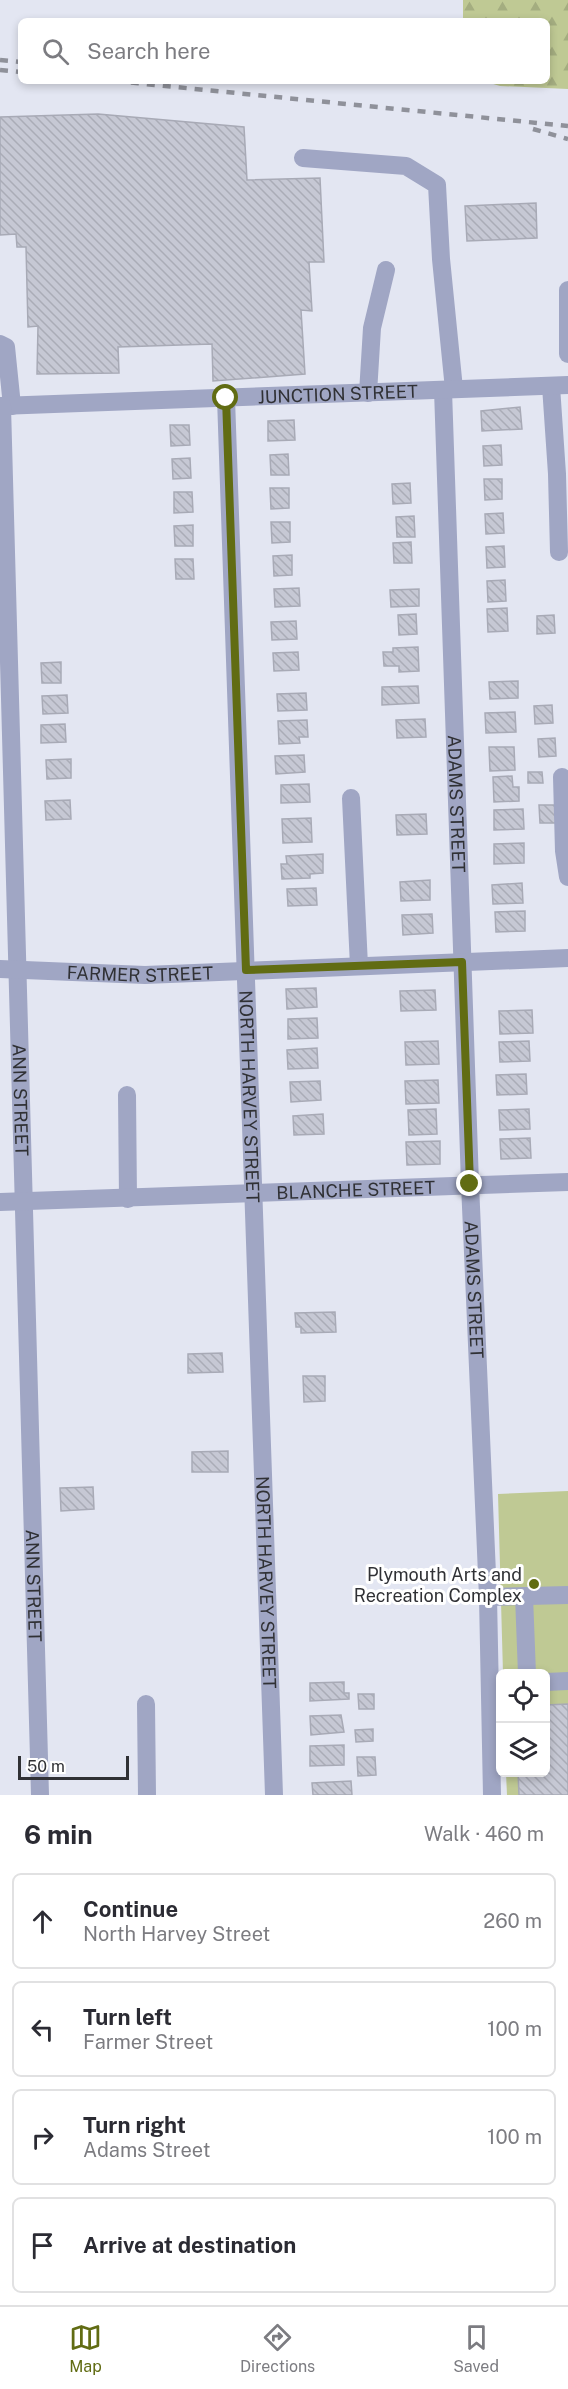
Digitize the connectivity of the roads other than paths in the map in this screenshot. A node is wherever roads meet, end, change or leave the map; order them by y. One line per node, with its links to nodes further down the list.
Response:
1 (303, 158): 7 (street, ADAMS STREET)
2 (386, 270): 8 (street)
3 (568, 290): 5 (street)
4 (0, 344): 10 (street, ANN STREET)
5 (568, 354)
6 (560, 385): 7 (street, JUNCTION STREET); 11 (street)
7 (449, 389): 8 (street, JUNCTION STREET); 16 (street, ADAMS STREET)
8 (368, 393): 9 (street, JUNCTION STREET)
9 (226, 398): 10 (street, JUNCTION STREET); 19 (street, NORTH HARVEY STREET)
10 (5, 406): 18 (street, ANN STREET)
11 (559, 552)
12 (562, 777): 14 (street)
13 (351, 798): 17 (street)
14 (568, 877)
15 (568, 958): 16 (street, FARMER STREET)
16 (462, 962): 17 (street, FARMER STREET); 22 (street, ADAMS STREET)
17 (359, 966): 19 (street, FARMER STREET)
18 (9, 969): 19 (street, FARMER STREET); 25 (street, ANN STREET)
19 (246, 970): 23 (street, NORTH HARVEY STREET)
20 (127, 1095): 24 (street)
21 (568, 1182): 22 (street, BLANCHE STREET)
22 (470, 1184): 23 (street, BLANCHE STREET); 29 (street, ADAMS STREET)
23 (254, 1193): 24 (street, BLANCHE STREET); 37 (street, NORTH HARVEY STREET)
24 (128, 1199): 25 (street, BLANCHE STREET)
25 (23, 1201): 26 (street, BLANCHE STREET); 35 (street, ANN STREET)
26 (0, 1202)
27 (568, 1595): 28 (street)
28 (524, 1596): 29 (street); 30 (street)
29 (488, 1597): 33 (street, ADAMS STREET)
30 (527, 1669)
31 (568, 1681): 32 (street)
32 (550, 1682)
33 (495, 1684): 38 (street, ADAMS STREET)
34 (146, 1704): 36 (street)
35 (40, 1795)
36 (147, 1795)
37 (274, 1795)
38 (492, 1795)

